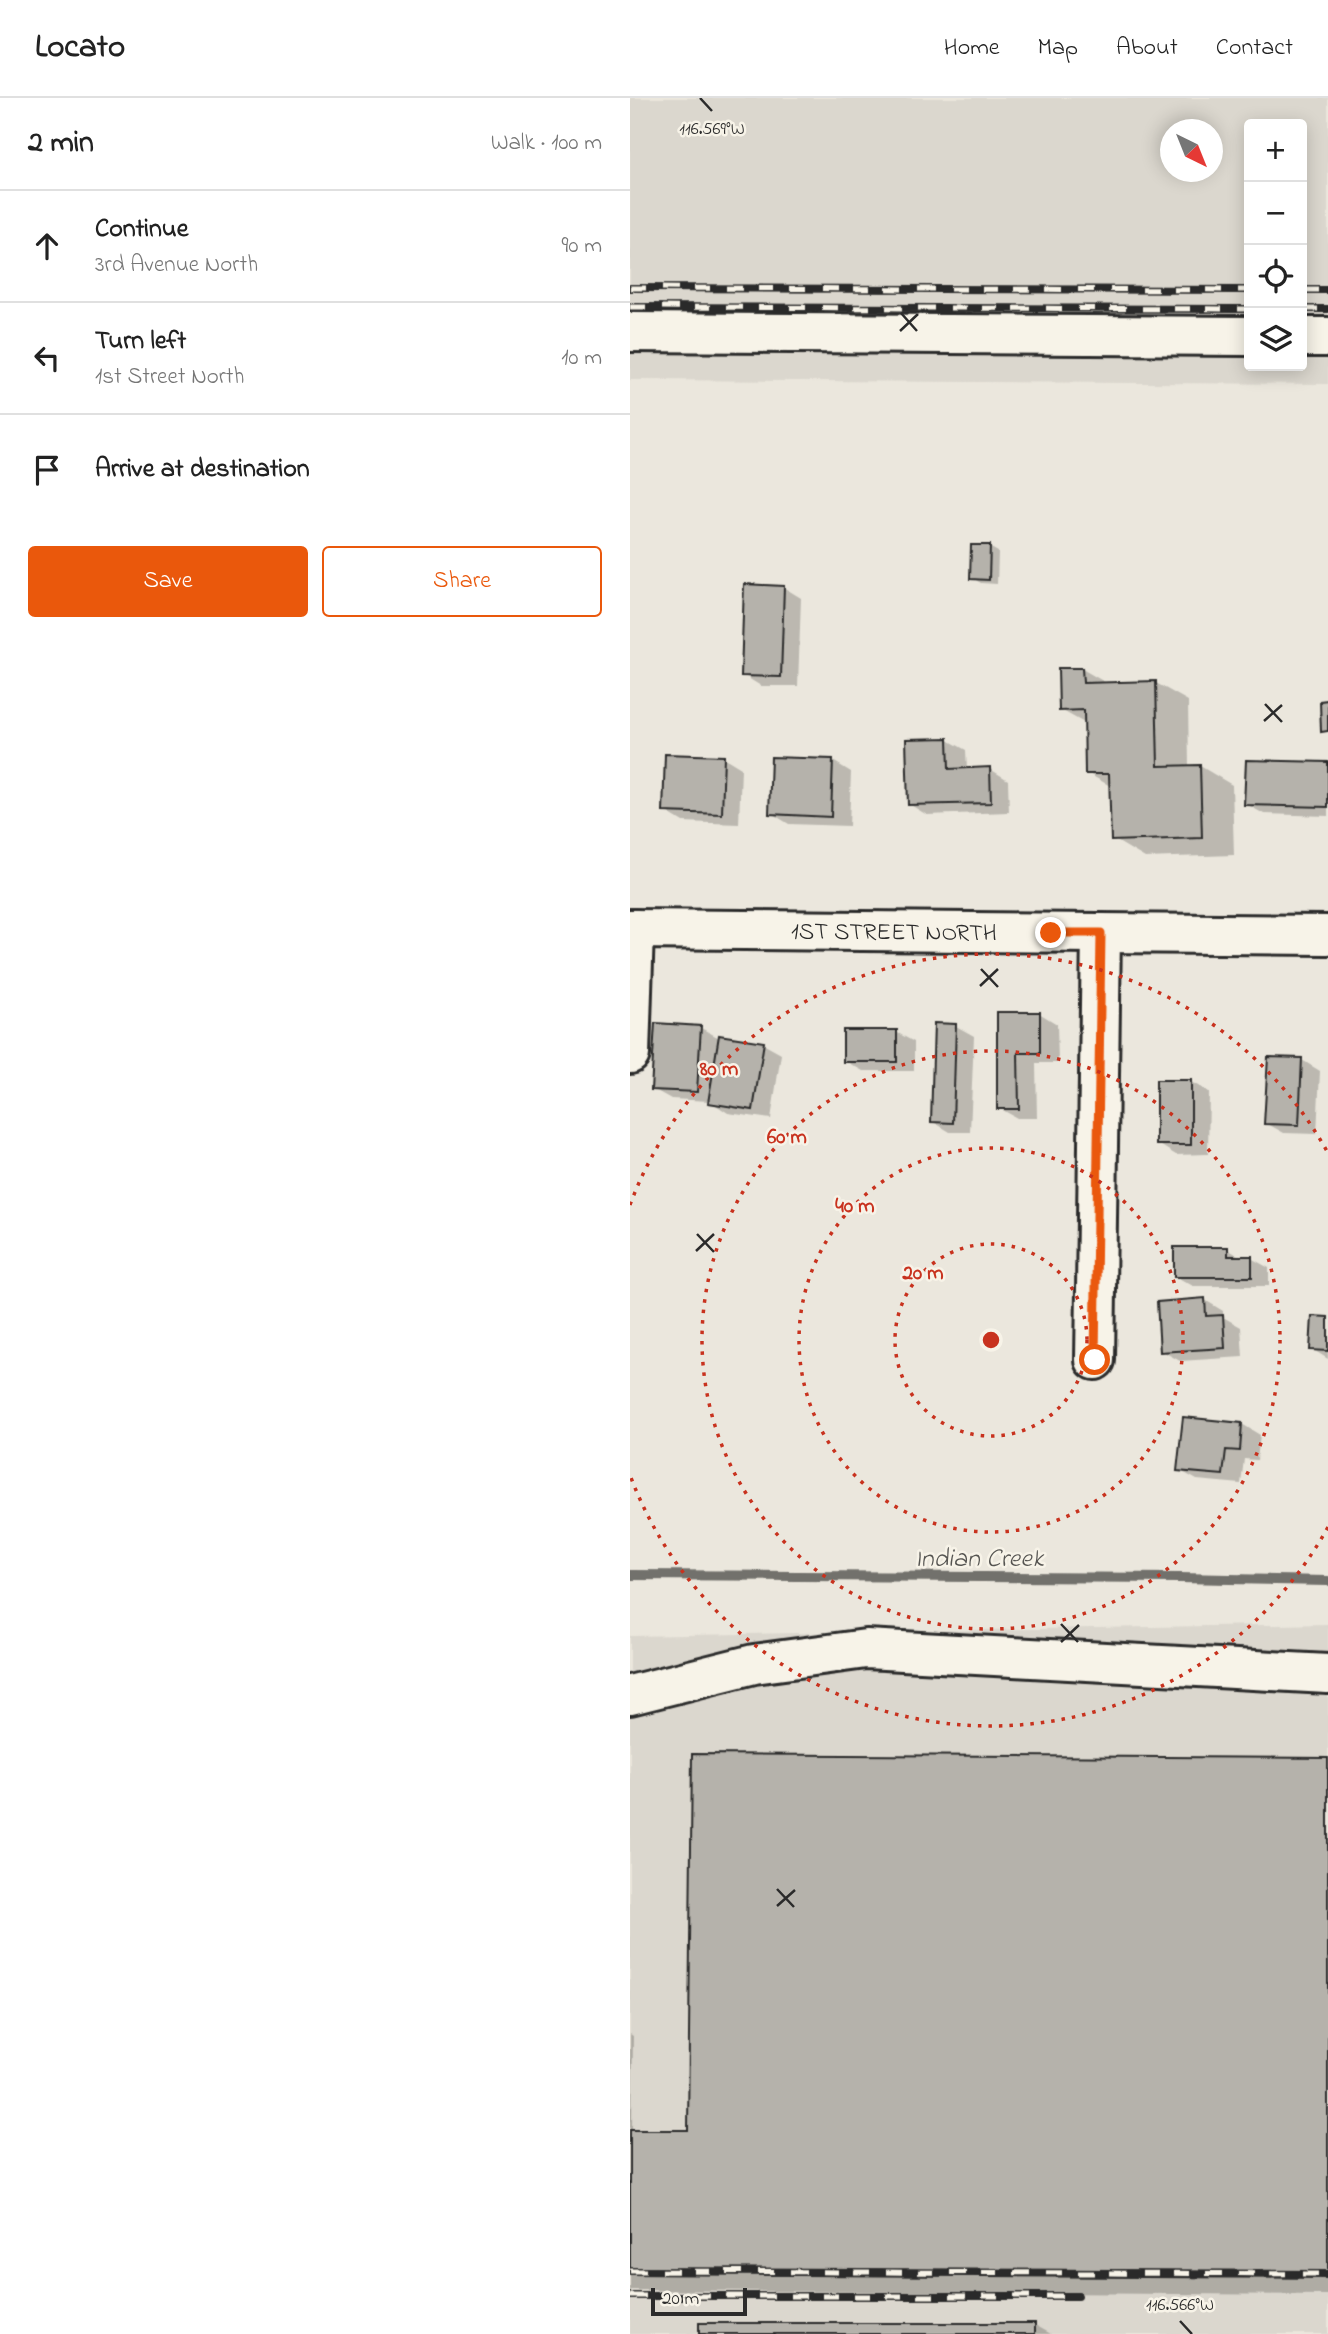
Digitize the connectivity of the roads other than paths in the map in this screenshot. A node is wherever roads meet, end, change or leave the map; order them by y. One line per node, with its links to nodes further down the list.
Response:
1 (630, 332): 2 (street)
2 (1244, 336)
3 (1307, 337): 4 (street)
4 (1328, 337)
5 (632, 929): 6 (street, 1ST STREET NORTH); 8 (street)
6 (1101, 933): 7 (street, 1ST STREET NORTH); 9 (street)
7 (1328, 935)
8 (630, 1054)
9 (1095, 1360)
10 (1328, 1674): 11 (street)
11 (630, 1695)

